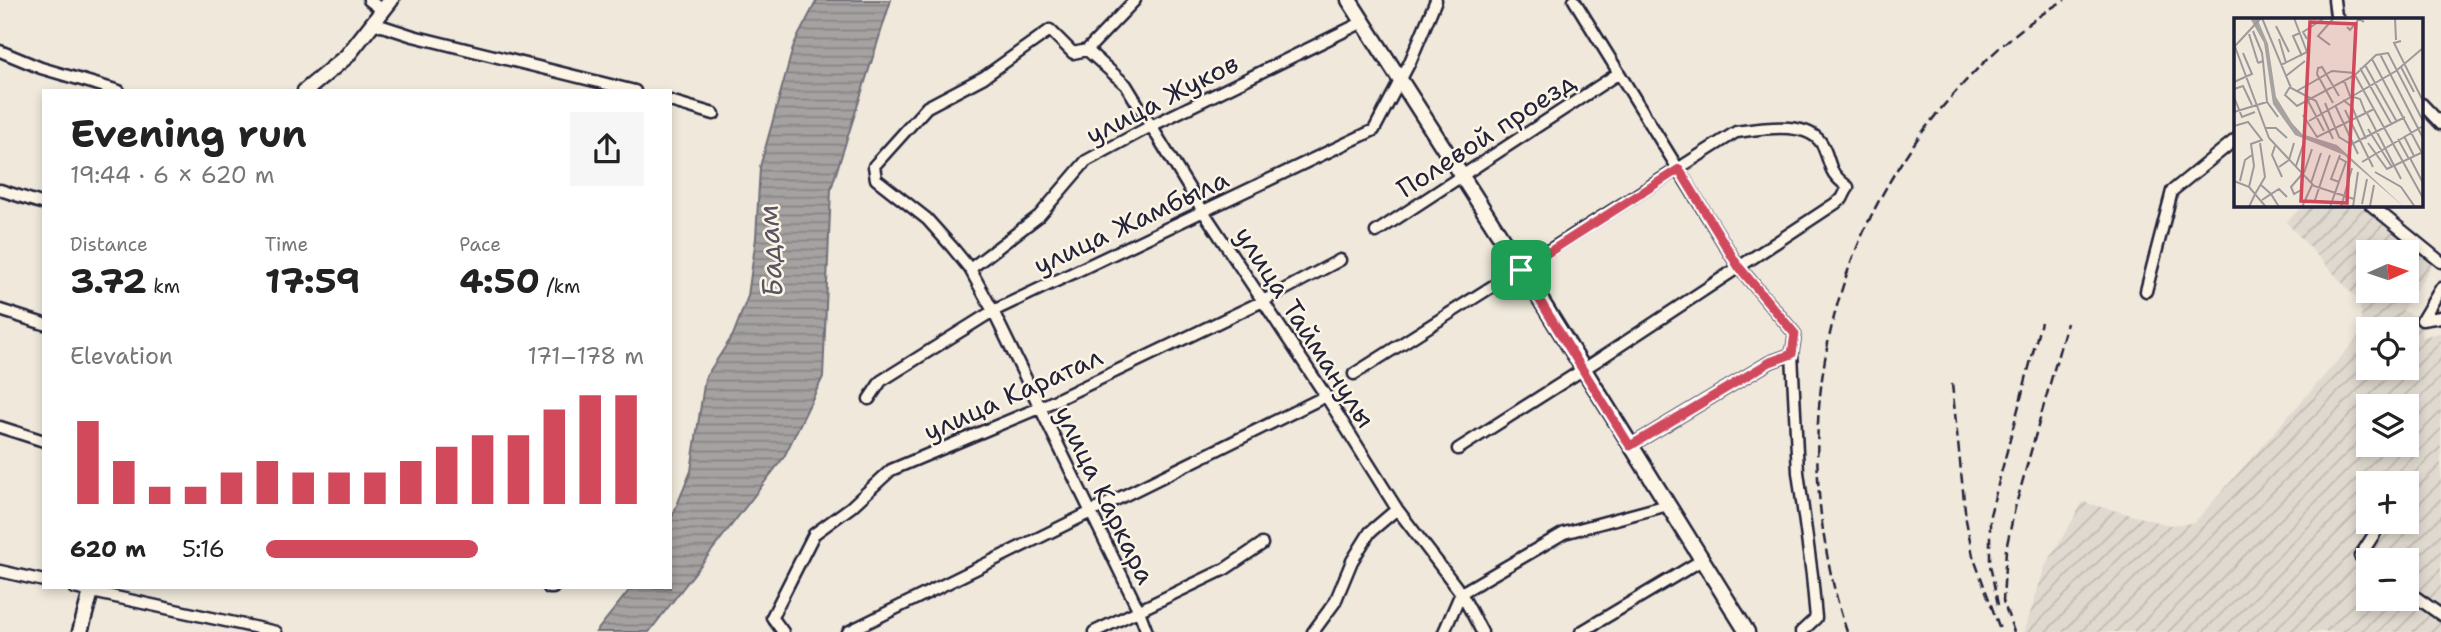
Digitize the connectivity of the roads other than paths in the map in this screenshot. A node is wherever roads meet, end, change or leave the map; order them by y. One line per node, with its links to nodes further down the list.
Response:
1 (369, 0): 7 (street)
2 (1135, 0): 11 (street)
3 (1349, 0): 9 (street)
4 (1436, 0): 14 (street, улица Жамбыла)
5 (1574, 0): 13 (street)
6 (2334, 0): 8 (street)
7 (387, 5): 10 (street)
8 (2338, 18)
9 (1363, 22): 14 (street); 22 (street, улица Жуков)
10 (373, 23): 16 (street); 17 (street)
11 (1087, 50): 22 (street, улица Тайманулы); 26 (street, улица Тайманулы)
12 (0, 51): 15 (street)
13 (1619, 73): 24 (street); 25 (street, Полевой проезд)
14 (1401, 79): 25 (street); 30 (street, улица Жамбыла)
15 (112, 89)
16 (307, 89)
17 (627, 89)
18 (672, 102): 20 (street)
19 (2424, 106): 21 (street)
20 (714, 114)
21 (2441, 124)
22 (1151, 126): 30 (street, улица Тайманулы); 35 (street, улица Жуков)
23 (2234, 141): 38 (street)
24 (1679, 169): 34 (street); 34 (street); 36 (street)
25 (1461, 176): 31 (street, Полевой проезд); 36 (street)
26 (876, 179): 35 (street, улица Каркара)
27 (0, 190): 28 (street)
28 (42, 203)
29 (2372, 206): 33 (street)
30 (1203, 211): 39 (street, улица Тайманулы); 41 (street, улица Жамбыла)
31 (1376, 232)
32 (1340, 260): 39 (street, улица Каратал)
33 (2441, 262)
34 (1738, 266): 44 (street); 45 (street)
35 (970, 269): 41 (street, улица Каркара)
36 (1521, 270): 45 (street); 46 (street)
37 (2441, 288): 42 (street)
38 (2146, 291)
39 (1263, 301): 47 (street, улица Тайманулы); 49 (street, улица Каратал)
40 (0, 310): 43 (street)
41 (993, 311): 48 (street, улица Жамбыла); 49 (street, улица Каркара)
42 (2441, 317)
43 (42, 323)
44 (1792, 354): 52 (street); 77 (street)
45 (1583, 370): 52 (street); 53 (street)
46 (1354, 374)
47 (1326, 396): 55 (street, улица Тайманулы); 56 (street)
48 (869, 399)
49 (1039, 408): 56 (street, улица Каркара); 68 (street, улица Каратал)
50 (0, 427): 51 (street)
51 (42, 440)
52 (1630, 446): 54 (street)
53 (1458, 449)
54 (1668, 505): 58 (street); 62 (street)
55 (1397, 509): 62 (street, улица Тайманулы); 72 (street)
56 (1090, 512): 64 (street, улица Каркара); 69 (street)
57 (1262, 544): 64 (street)
58 (1702, 560): 75 (street); 76 (street)
59 (0, 571): 60 (street)
60 (42, 581)
61 (91, 590): 66 (street); 67 (street)
62 (1461, 593): 73 (street); 74 (street, улица Тайманулы)
63 (2419, 599): 65 (street)
64 (1139, 611): 70 (street); 71 (street, улица Каркара)
65 (2441, 615)
66 (80, 632)
67 (276, 632)
68 (783, 632)
69 (848, 632)
70 (1094, 632)
71 (1147, 632)
72 (1313, 632)
73 (1444, 632)
74 (1482, 632)
75 (1581, 632)
76 (1747, 632)
77 (1801, 632)

